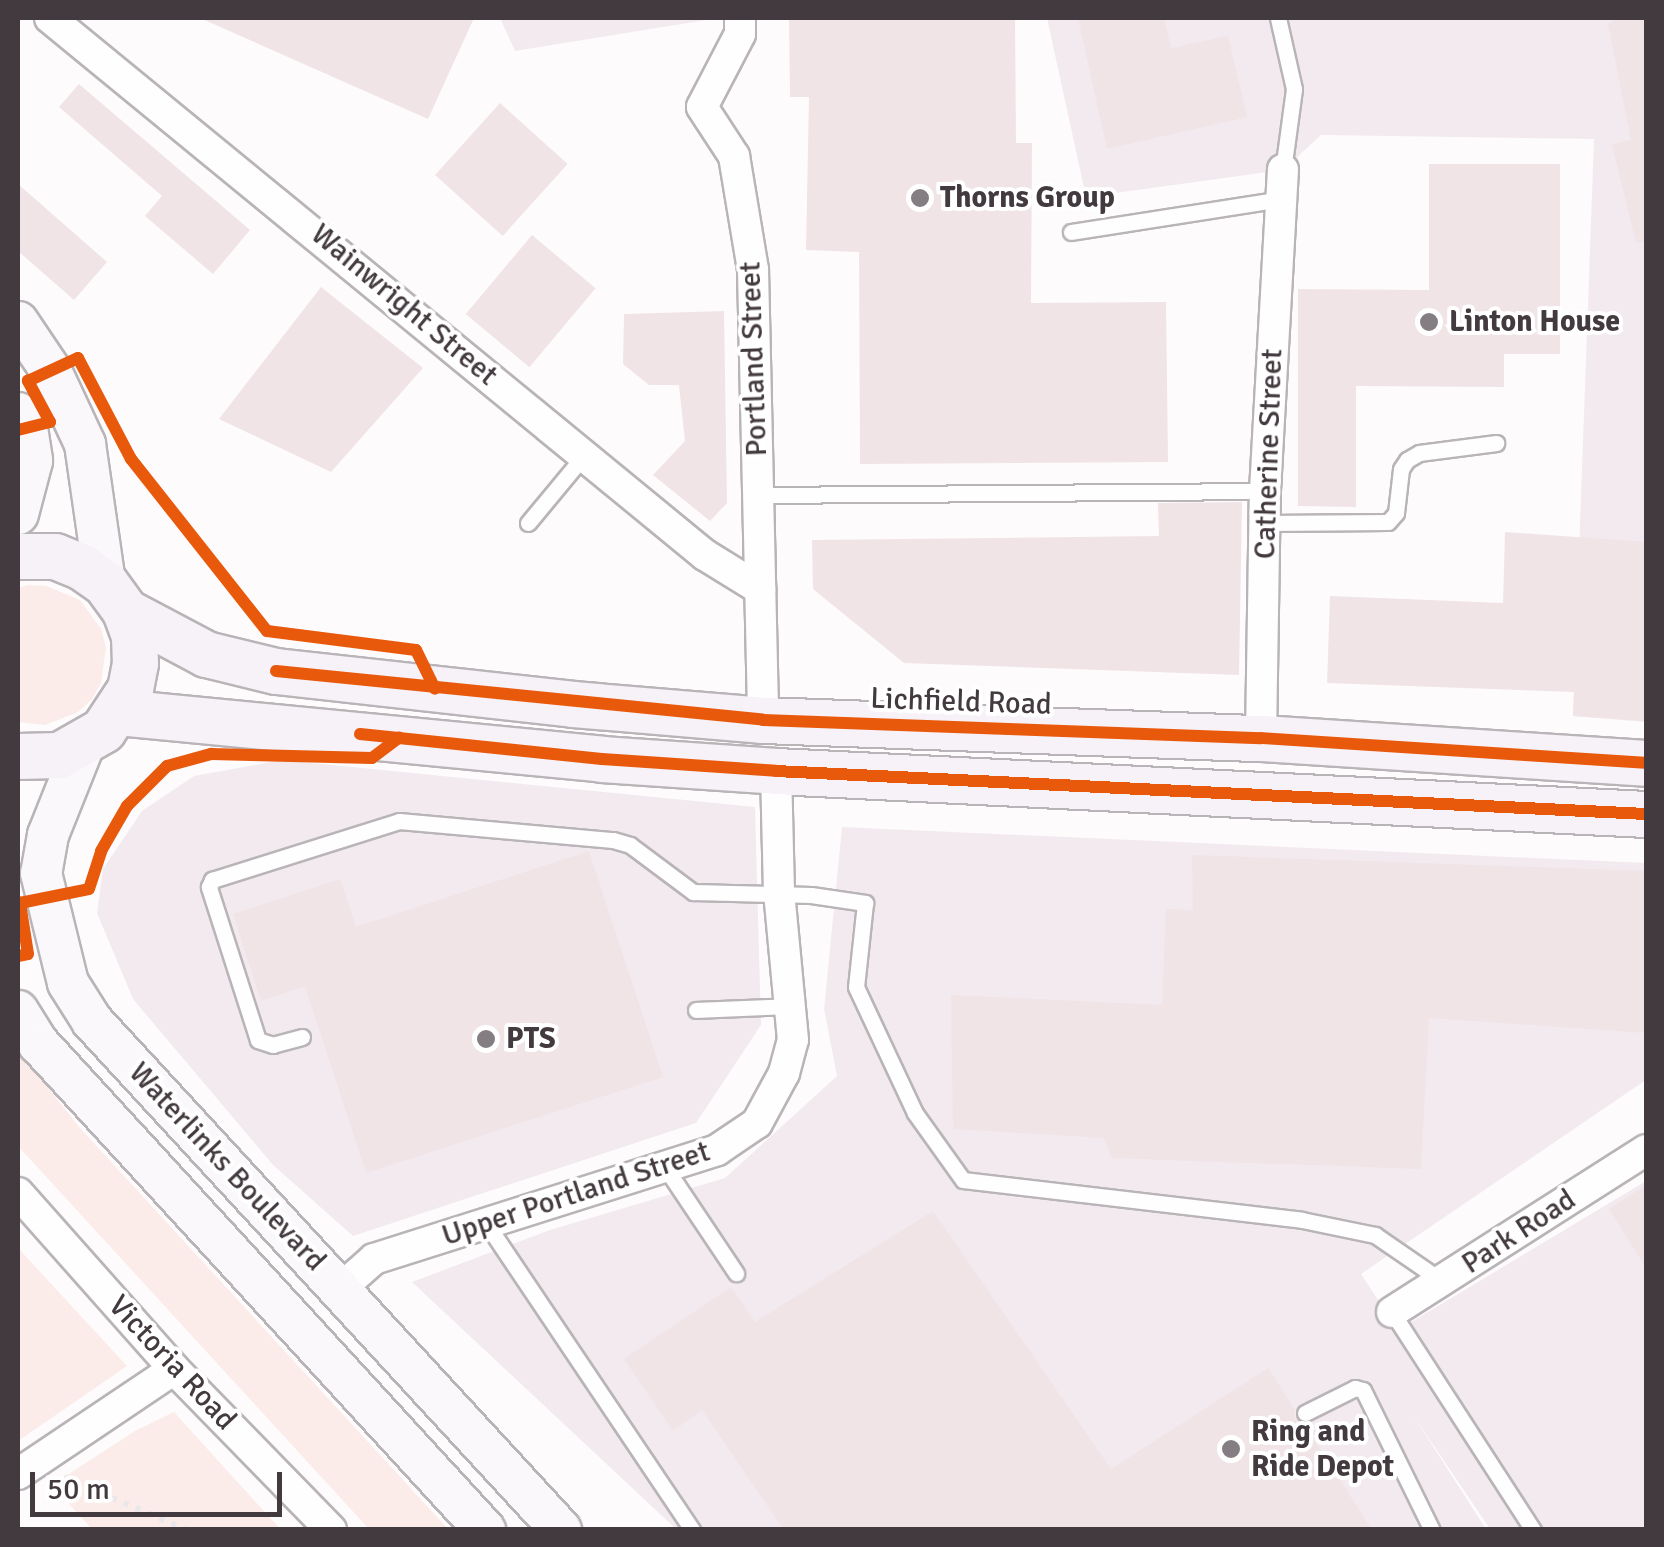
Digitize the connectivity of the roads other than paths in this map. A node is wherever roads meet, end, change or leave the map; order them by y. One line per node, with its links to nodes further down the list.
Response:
1 (50, 18): 9 (street, Wainwright Street)
2 (740, 18): 11 (street, Portland Street)
3 (1278, 18): 4 (lane)
4 (1282, 184): 5 (lane); 10 (street, Catherine Street)
5 (1071, 232)
6 (18, 322): 17 (main road)
7 (18, 414): 12 (main road)
8 (1496, 442): 13 (lane)
9 (584, 454): 14 (lane); 16 (street, Wainwright Street)
10 (1266, 491): 11 (lane); 13 (street, Catherine Street)
11 (758, 496): 16 (street, Portland Street)
12 (18, 514)
13 (1265, 522): 20 (street, Catherine Street)
14 (528, 524)
15 (18, 556): 17 (main road, Lichfield Road)
16 (760, 588): 19 (street, Portland Street)
17 (115, 598): 18 (main road); 19 (main road, Lichfield Road)
18 (118, 712): 21 (main road); 24 (main road)
19 (762, 720): 20 (main road, Lichfield Road)
20 (1261, 738): 23 (main road, Lichfield Road)
21 (84, 745): 22 (main road); 37 (main road, Waterlinks Boulevard)
22 (18, 756)
23 (1646, 763)
24 (776, 771): 25 (main road); 26 (street, Upper Portland Street)
25 (1646, 814)
26 (779, 893): 27 (street, Upper Portland Street); 30 (lane); 36 (lane)
27 (792, 1006): 28 (lane); 32 (street, Upper Portland Street)
28 (696, 1010)
29 (18, 1011): 43 (main road, Waterlinks Boulevard)
30 (302, 1036)
31 (1646, 1150): 36 (street, Park Road)
32 (665, 1167): 34 (street, Upper Portland Street); 35 (lane)
33 (18, 1192): 39 (street, Victoria Road)
34 (486, 1223): 37 (street, Upper Portland Street); 45 (lane)
35 (736, 1273)
36 (1442, 1281): 38 (street, Park Road)
37 (340, 1289): 44 (main road, Waterlinks Boulevard)
38 (1392, 1312): 47 (lane)
39 (174, 1370): 41 (street); 42 (street, Victoria Road)
40 (1305, 1414): 46 (lane)
41 (24, 1470)
42 (331, 1530)
43 (485, 1530)
44 (560, 1530)
45 (692, 1530)
46 (1432, 1530)
47 (1532, 1530)

